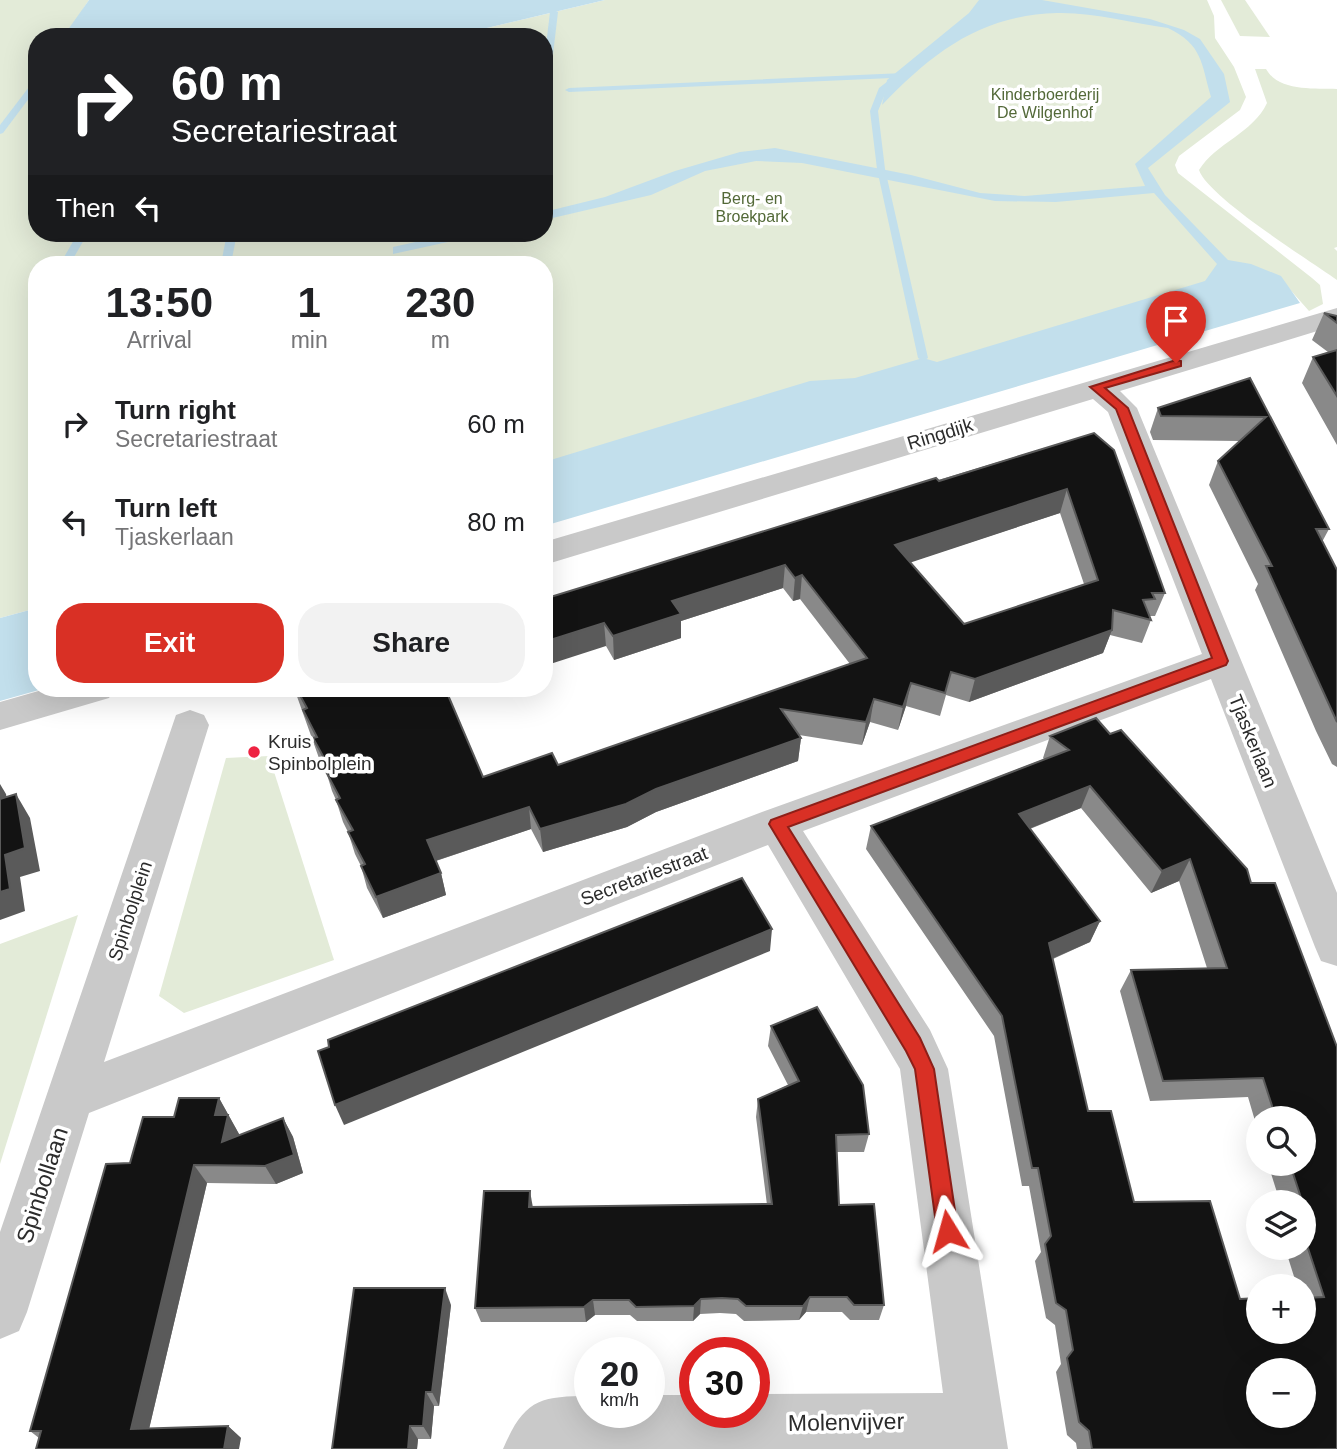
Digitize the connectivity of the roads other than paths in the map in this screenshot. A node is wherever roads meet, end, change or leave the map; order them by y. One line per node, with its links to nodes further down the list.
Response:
1 (1337, 316): 2 (street, Ringdijk)
2 (1096, 387): 3 (street, Ringdijk); 4 (street, Tjaskerlaan)
3 (553, 551)
4 (1221, 661): 8 (street, Secretariestraat); 9 (street, Tjaskerlaan)
5 (65, 697): 6 (street)
6 (0, 716)
7 (190, 725): 10 (street, Spinbolplein)
8 (777, 824): 10 (street, Secretariestraat); 12 (street)
9 (1337, 947)
10 (70, 1098): 11 (street, Spinbollaan)
11 (0, 1312)
12 (977, 1435): 13 (street, Molenvijver)
13 (532, 1449)

